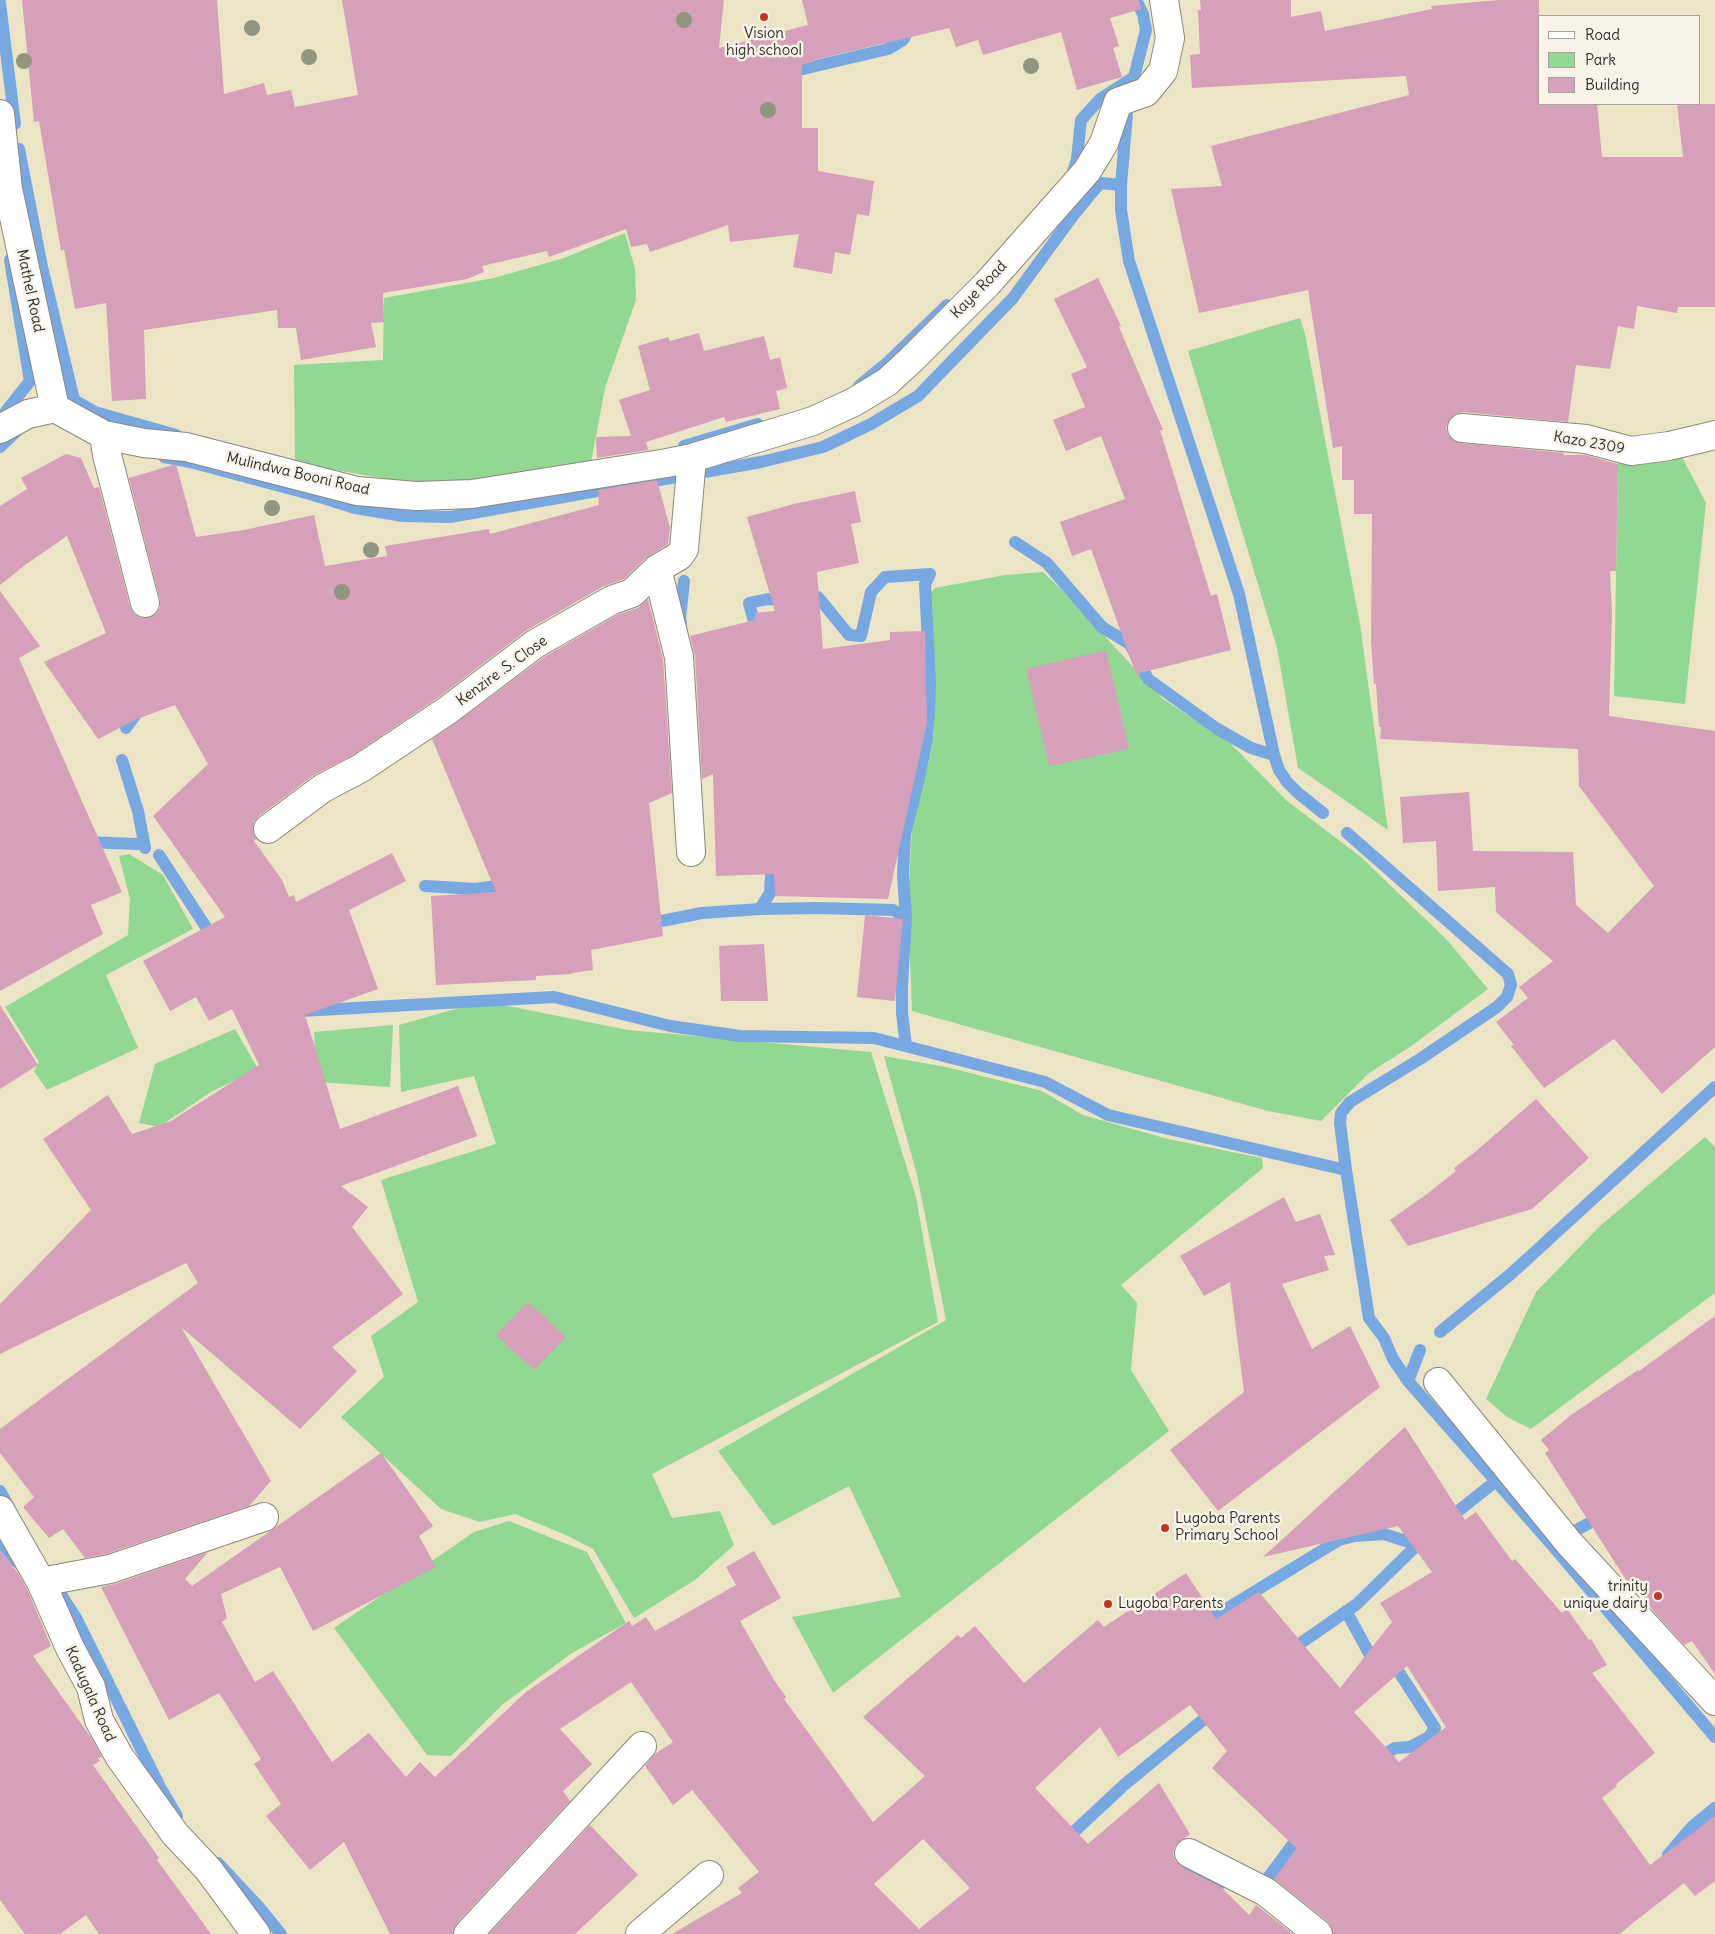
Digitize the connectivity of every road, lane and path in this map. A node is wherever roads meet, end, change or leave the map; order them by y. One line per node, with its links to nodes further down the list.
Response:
1 (1164, 0): 8 (street, Kaye Road)
2 (0, 117): 3 (street, Mathel Road)
3 (56, 408): 5 (street); 6 (street, Mulindwa Booni Road)
4 (1462, 428): 7 (street, Kazo 2309)
5 (0, 430)
6 (104, 435): 8 (street, Mulindwa Booni Road); 10 (street)
7 (1715, 435)
8 (680, 461): 9 (street, Kenzire .S. Close)
9 (656, 569): 11 (street, Kenzire .S. Close); 12 (street)
10 (145, 603)
11 (268, 829)
12 (691, 852)
13 (1438, 1382): 17 (street)
14 (0, 1510): 16 (street, Kadugala Road)
15 (264, 1517): 16 (street)
16 (40, 1582): 21 (street, Kadugala Road)
17 (1715, 1701)
18 (642, 1746): 22 (street)
19 (1189, 1853): 24 (street)
20 (709, 1875): 23 (street)
21 (256, 1934)
22 (468, 1934)
23 (640, 1934)
24 (1318, 1934)

